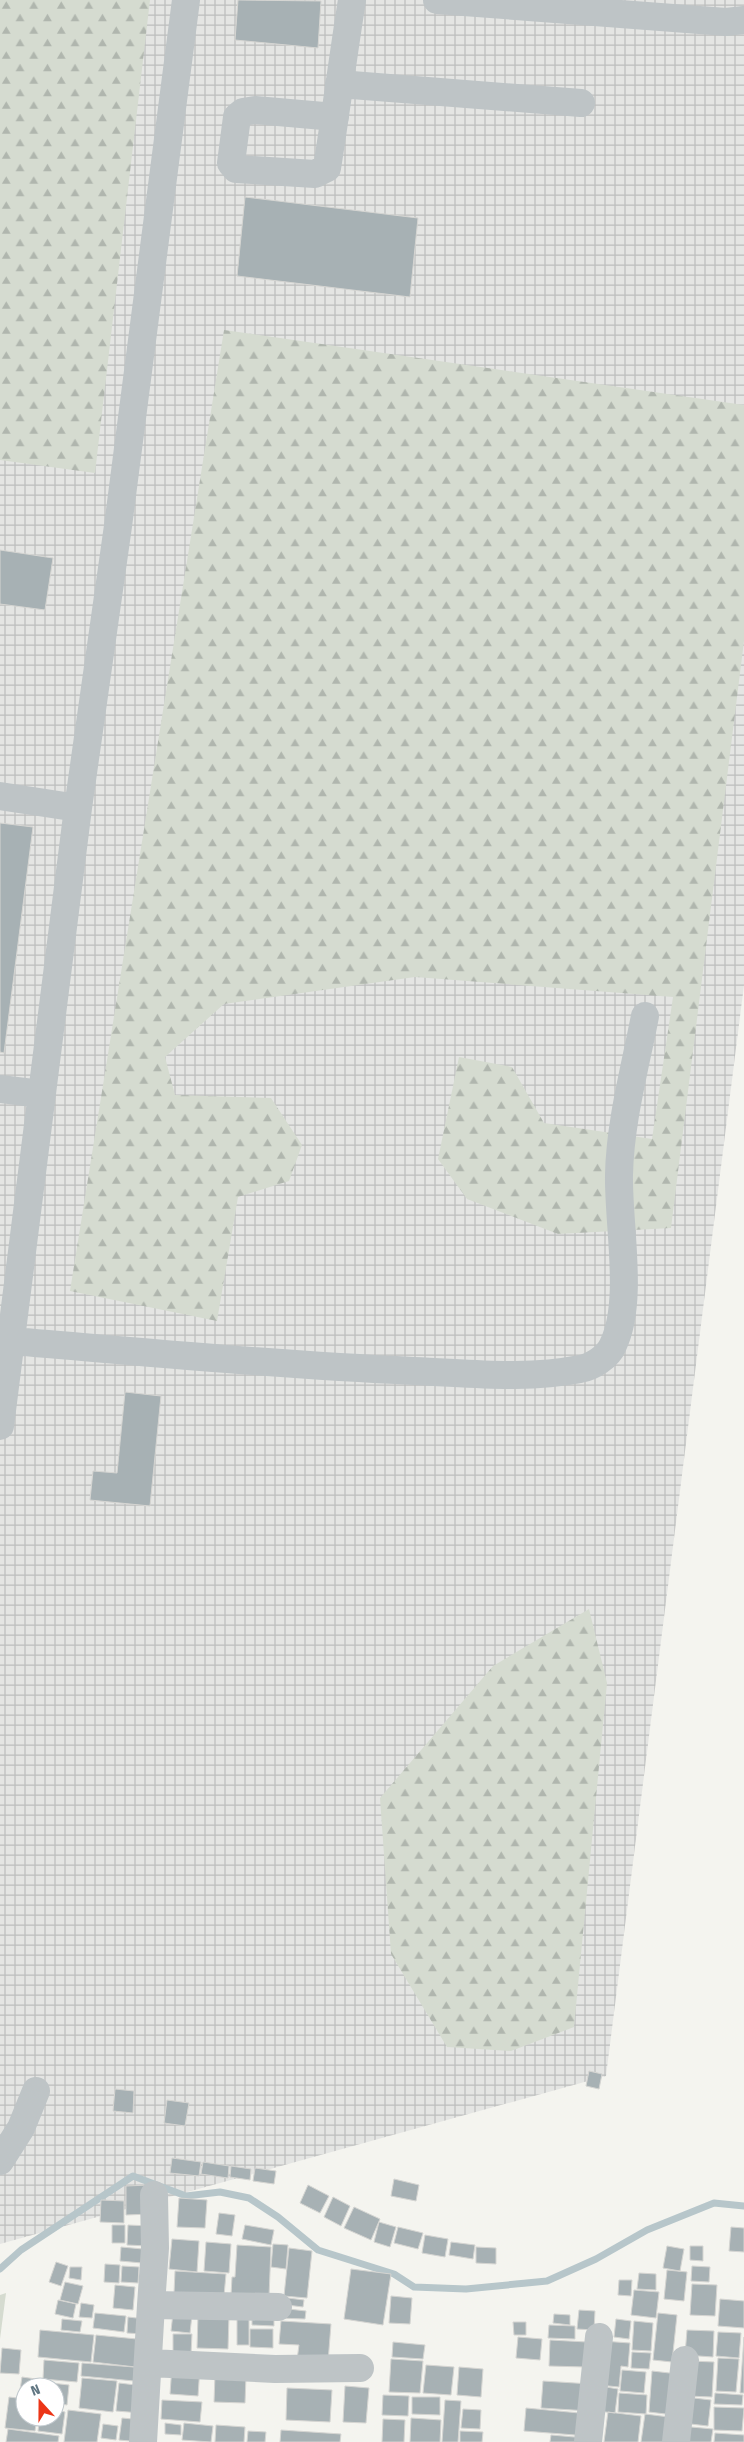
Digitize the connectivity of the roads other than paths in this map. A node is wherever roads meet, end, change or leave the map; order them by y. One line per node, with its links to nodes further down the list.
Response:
1 (186, 0): 9 (street)
2 (352, 0): 5 (street)
3 (437, 0): 4 (street)
4 (744, 20)
5 (339, 84): 6 (street); 7 (street)
6 (581, 103)
7 (335, 117)
8 (0, 796): 9 (street)
9 (78, 808): 12 (street)
10 (645, 1016): 13 (street)
11 (0, 1089): 12 (street)
12 (41, 1094): 13 (street)
13 (11, 1341): 14 (street)
14 (0, 1426)
15 (36, 2091): 16 (street)
16 (0, 2161)
17 (154, 2195): 18 (street)
18 (151, 2304): 19 (street); 22 (street)
19 (278, 2307)
20 (599, 2337): 25 (street)
21 (685, 2360): 26 (street)
22 (149, 2363): 23 (street); 24 (street)
23 (360, 2368)
24 (143, 2442)
25 (588, 2442)
26 (676, 2442)

